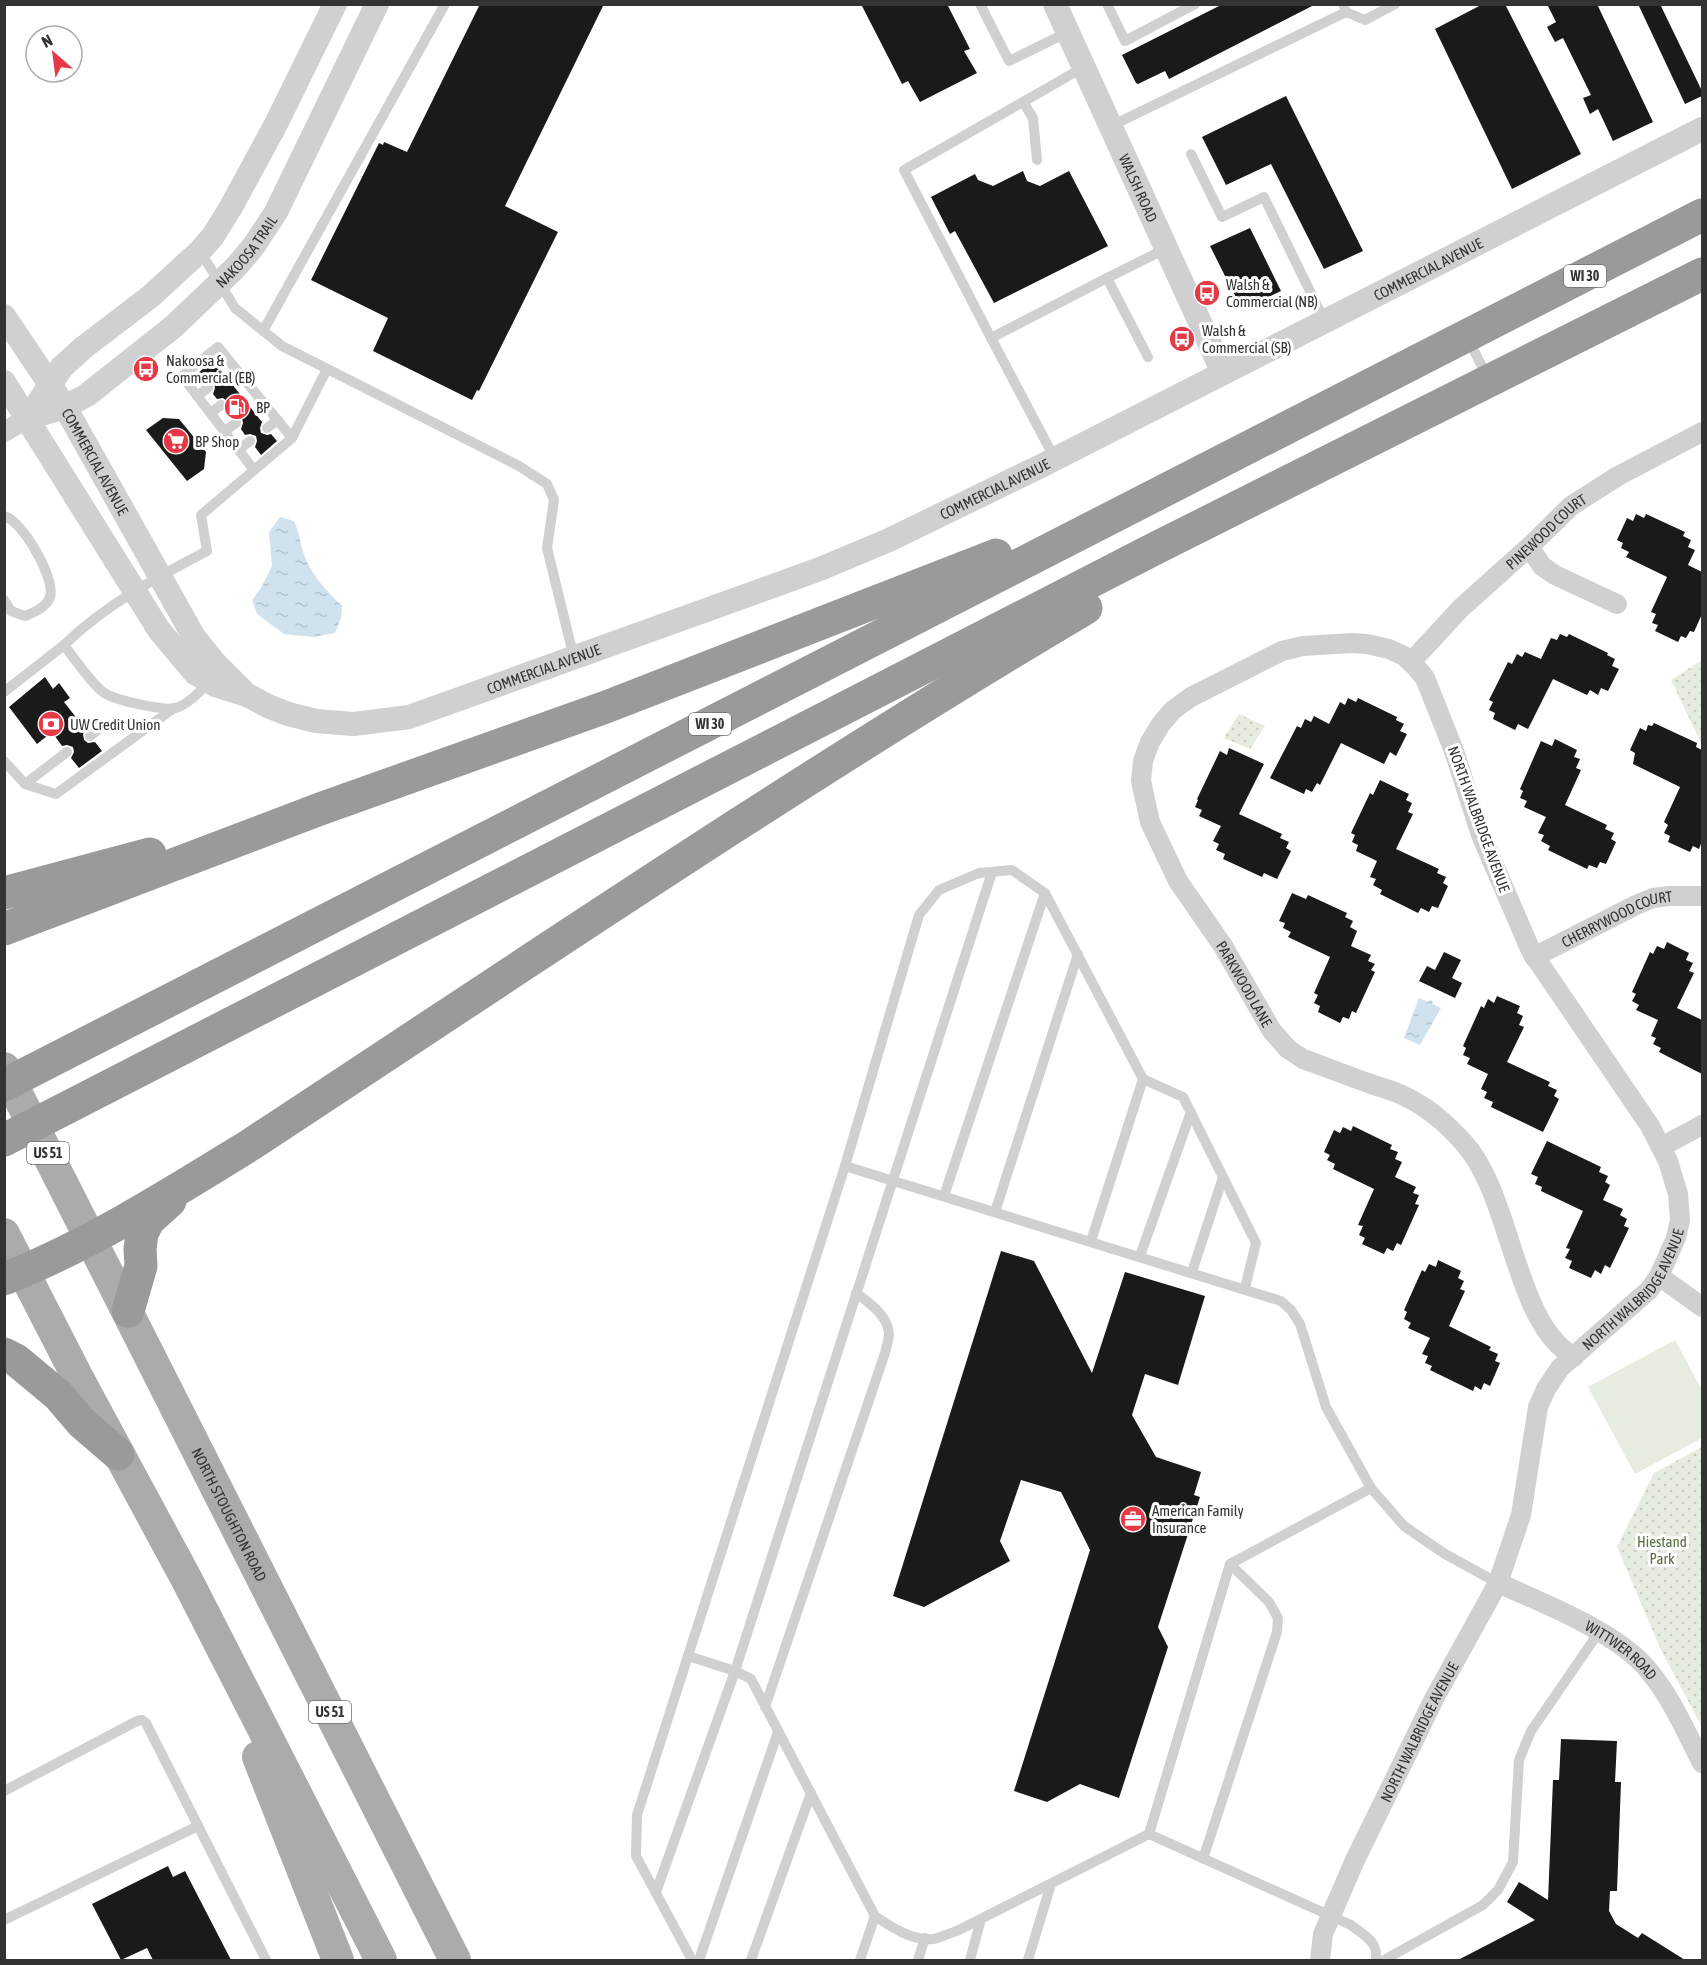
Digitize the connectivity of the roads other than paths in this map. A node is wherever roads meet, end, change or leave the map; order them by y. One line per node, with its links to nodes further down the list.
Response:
1 (335, 4): 19 (street, NAKOOSA TRAIL)
2 (377, 4): 22 (street, NAKOOSA TRAIL)
3 (445, 4): 25 (lane)
4 (980, 4): 10 (lane)
5 (1055, 4): 10 (street, WALSH ROAD)
6 (1107, 4): 7 (lane)
7 (1195, 4)
8 (1395, 4): 9 (lane)
9 (1344, 8): 13 (lane)
10 (1068, 31): 11 (street, WALSH ROAD)
11 (1084, 67): 12 (lane); 13 (street, WALSH ROAD)
12 (1023, 102): 16 (lane); 27 (lane)
13 (1111, 126): 18 (street, WALSH ROAD)
14 (1702, 129): 24 (street, COMMERCIAL AVENUE)
15 (1191, 154): 24 (lane)
16 (1037, 159)
17 (1702, 215): 26 (highway, WI 30)
18 (1165, 249): 21 (lane); 31 (street, WALSH ROAD)
19 (200, 251): 22 (lane); 35 (street, NAKOOSA TRAIL)
20 (1702, 274): 34 (highway)
21 (1107, 278): 27 (lane); 28 (lane)
22 (220, 283): 25 (lane); 43 (street, NAKOOSA TRAIL)
23 (4, 316): 35 (street, COMMERCIAL AVENUE)
24 (1325, 322): 31 (street, COMMERCIAL AVENUE)
25 (263, 331): 30 (lane)
26 (1467, 336): 34 (lane); 38 (highway, WI 30)
27 (991, 338): 56 (lane)
28 (1148, 357)
29 (234, 367): 32 (lane); 36 (lane); 40 (lane)
30 (327, 369): 53 (lane); 67 (lane)
31 (1223, 374): 56 (street, COMMERCIAL AVENUE)
32 (225, 375)
33 (4, 382): 46 (street, COMMERCIAL AVENUE)
34 (1490, 382): 57 (highway)
35 (49, 383): 43 (street, COMMERCIAL AVENUE); 46 (street, NAKOOSA TRAIL)
36 (248, 384): 39 (lane); 41 (lane)
37 (208, 388): 40 (lane)
38 (1358, 391): 78 (highway); 88 (highway, WI 30)
39 (238, 392)
40 (197, 396): 45 (lane)
41 (263, 402): 44 (lane); 47 (lane)
42 (221, 405): 45 (lane)
43 (65, 407): 46 (street, NAKOOSA TRAIL); 61 (street, COMMERCIAL AVENUE)
44 (253, 410)
45 (211, 413): 50 (lane)
46 (28, 418): 51 (street, NAKOOSA TRAIL); 62 (street, COMMERCIAL AVENUE)
47 (278, 420): 49 (lane); 53 (lane)
48 (236, 423): 50 (lane)
49 (267, 428)
50 (225, 431): 55 (lane)
51 (4, 432)
52 (1702, 432): 60 (street, PINEWOOD COURT)
53 (292, 438): 58 (lane)
54 (250, 441): 55 (lane)
55 (238, 450): 58 (lane)
56 (1055, 459): 67 (street, COMMERCIAL AVENUE)
57 (1324, 465): 91 (highway); 96 (highway)
58 (254, 470): 61 (lane)
59 (4, 516): 63 (lane)
60 (1529, 547): 64 (street); 68 (street, PINEWOOD COURT)
61 (158, 577): 62 (lane); 71 (street, COMMERCIAL AVENUE)
62 (135, 592): 65 (lane); 69 (street, COMMERCIAL AVENUE)
63 (4, 600)
64 (1617, 604)
65 (64, 645): 70 (lane); 72 (lane)
66 (1373, 645): 68 (street, NORTH WALBRIDGE AVENUE); 111 (street, PARKWOOD LANE)
67 (574, 658): 71 (street, COMMERCIAL AVENUE)
68 (1411, 662): 85 (street, NORTH WALBRIDGE AVENUE)
69 (209, 682): 71 (street, COMMERCIAL AVENUE); 72 (lane)
70 (4, 692)
71 (247, 695)
72 (174, 708): 73 (lane)
73 (150, 726): 74 (lane); 77 (lane)
74 (90, 736)
75 (67, 752): 77 (lane)
76 (4, 761): 77 (lane)
77 (25, 784)
78 (320, 809): 80 (highway); 83 (highway)
79 (992, 872): 81 (lane); 93 (lane); 95 (lane)
80 (4, 893)
81 (1046, 894): 84 (lane); 97 (lane)
82 (1702, 896): 85 (street, CHERRYWOOD COURT)
83 (4, 929)
84 (1078, 954): 87 (lane); 98 (lane)
85 (1534, 957): 92 (street, NORTH WALBRIDGE AVENUE)
86 (4, 1068): 100 (main road, NORTH STOUGHTON ROAD / US 51)
87 (1143, 1079): 89 (lane); 101 (lane)
88 (4, 1085)
89 (1191, 1112): 94 (lane); 102 (lane)
90 (1702, 1125): 92 (street)
91 (4, 1140)
92 (1661, 1147): 105 (street, NORTH WALBRIDGE AVENUE)
93 (845, 1166): 95 (lane); 118 (lane)
94 (1223, 1177): 103 (lane); 106 (lane)
95 (892, 1180): 97 (lane); 107 (lane)
96 (188, 1183): 100 (highway); 109 (highway)
97 (944, 1196): 98 (lane)
98 (995, 1212): 101 (lane)
99 (4, 1234): 104 (main road)
100 (91, 1238): 104 (highway); 109 (main road, NORTH STOUGHTON ROAD / US 51)
101 (1091, 1241): 102 (lane)
102 (1140, 1256): 103 (lane)
103 (1192, 1272): 106 (lane)
104 (14, 1275): 112 (main road)
105 (1659, 1275): 108 (street); 111 (street, NORTH WALBRIDGE AVENUE)
106 (1245, 1288): 113 (lane)
107 (856, 1293): 119 (lane); 120 (lane)
108 (1702, 1307)
109 (128, 1311): 138 (main road, NORTH STOUGHTON ROAD / US 51)
110 (4, 1354): 112 (highway)
111 (1574, 1356): 116 (street, NORTH WALBRIDGE AVENUE)
112 (118, 1454): 115 (main road)
113 (1371, 1488): 114 (lane); 116 (lane)
114 (1230, 1564): 126 (lane); 127 (lane)
115 (187, 1580): 136 (main road); 137 (main road)
116 (1498, 1583): 117 (street, WITTWER ROAD); 131 (street, NORTH WALBRIDGE AVENUE)
117 (1599, 1632): 122 (street, WITTWER ROAD); 148 (lane)
118 (688, 1656): 119 (lane); 129 (lane)
119 (735, 1671): 120 (lane); 129 (lane)
120 (765, 1707): 121 (lane)
121 (778, 1732): 124 (lane); 140 (lane)
122 (1702, 1763)
123 (4, 1791): 125 (lane)
124 (811, 1793): 130 (lane); 141 (lane)
125 (198, 1826): 133 (lane); 135 (lane)
126 (1149, 1834): 127 (lane); 128 (lane)
127 (1203, 1859): 131 (lane)
128 (1051, 1884): 132 (lane); 145 (lane)
129 (656, 1892): 139 (lane)
130 (875, 1916): 134 (lane); 142 (lane)
131 (1330, 1916): 146 (street, NORTH WALBRIDGE AVENUE); 147 (lane)
132 (981, 1919): 134 (lane); 144 (lane)
133 (4, 1920)
134 (924, 1938): 143 (lane)
135 (266, 1960)
136 (338, 1960)
137 (381, 1960)
138 (455, 1960)
139 (692, 1960)
140 (699, 1960)
141 (751, 1960)
142 (860, 1960)
143 (918, 1960)
144 (970, 1960)
145 (1028, 1960)
146 (1320, 1960)
147 (1376, 1960)
148 (1384, 1960)

